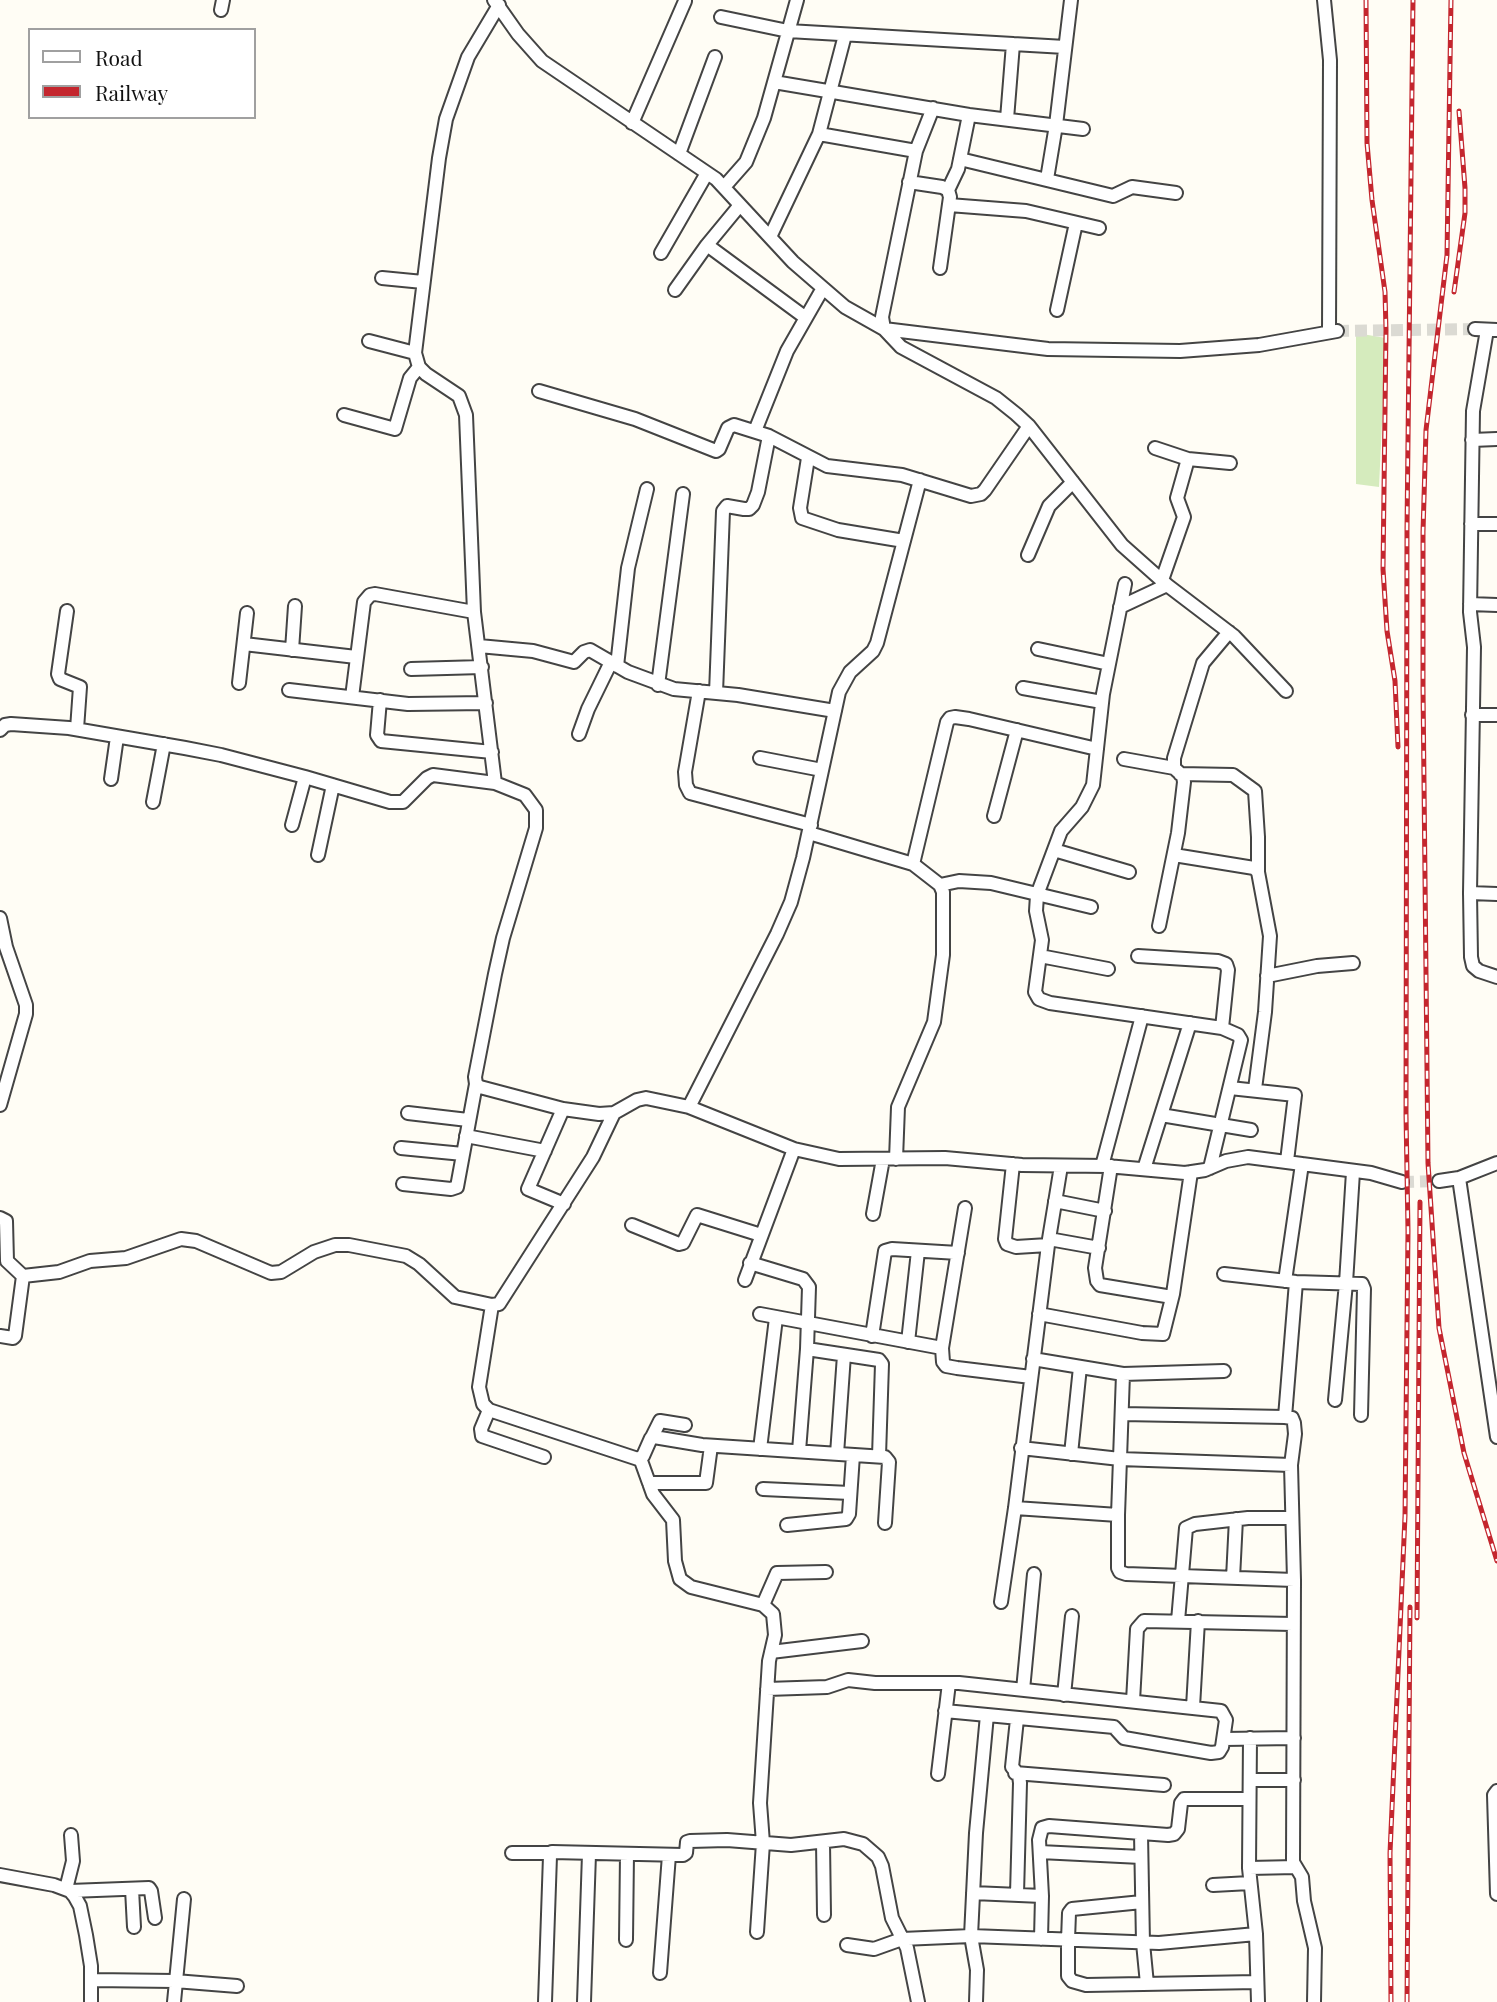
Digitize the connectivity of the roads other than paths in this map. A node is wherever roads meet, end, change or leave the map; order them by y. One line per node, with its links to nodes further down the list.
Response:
1 (797, 0): 7 (street)
2 (1070, 0): 10 (street)
3 (1324, 0): 44 (street)
4 (685, 1): 17 (street)
5 (497, 2): 17 (street); 39 (street)
6 (722, 18): 7 (street)
7 (788, 31): 8 (street); 12 (street)
8 (845, 35): 9 (street); 13 (street)
9 (1013, 44): 10 (street); 16 (street)
10 (1065, 47): 18 (street)
11 (715, 57): 22 (street)
12 (774, 82): 13 (street); 27 (street)
13 (832, 91): 14 (street); 20 (street)
14 (933, 108): 15 (street); 21 (street)
15 (969, 116): 16 (street); 23 (street)
16 (1007, 120): 18 (street)
17 (632, 123): 22 (street)
18 (1056, 125): 19 (street); 25 (street)
19 (1083, 129)
20 (819, 134): 21 (street); 34 (street)
21 (916, 151): 26 (street)
22 (679, 154): 24 (street)
23 (960, 159): 25 (street); 28 (street)
24 (707, 173): 27 (street); 36 (street)
25 (1046, 179): 29 (street)
26 (909, 182): 28 (street); 44 (street)
27 (724, 187): 30 (street)
28 (948, 190): 31 (street)
29 (1176, 193)
30 (740, 205): 34 (street); 35 (street)
31 (949, 205): 32 (street); 37 (street)
32 (1076, 223): 33 (street); 42 (street)
33 (1099, 228)
34 (769, 237): 40 (street)
35 (707, 245): 41 (street); 43 (street)
36 (661, 253)
37 (940, 268)
38 (382, 278): 39 (street)
39 (423, 282): 47 (street)
40 (823, 288): 43 (street); 44 (street)
41 (675, 290)
42 (1057, 310)
43 (806, 318): 52 (street)
44 (884, 329): 51 (street)
45 (1486, 330): 55 (street)
46 (369, 341): 47 (street)
47 (415, 353): 48 (street)
48 (419, 367): 50 (street); 76 (street)
49 (539, 391): 52 (street)
50 (344, 415)
51 (1029, 426): 60 (street); 61 (street)
52 (755, 430): 53 (street)
53 (769, 436): 57 (street); 93 (street)
54 (1497, 439): 55 (street)
55 (1472, 440): 64 (street)
56 (1154, 448): 58 (street)
57 (808, 458): 60 (street); 66 (street)
58 (1188, 459): 59 (street); 68 (street)
59 (1230, 463)
60 (920, 480): 66 (street)
61 (1073, 482): 67 (street); 68 (street)
62 (647, 489): 83 (street)
63 (683, 494): 88 (street)
64 (1471, 524): 65 (street); 70 (street)
65 (1497, 524)
66 (904, 541): 98 (street)
67 (1028, 555)
68 (1164, 582): 73 (street); 77 (street)
69 (1125, 584): 73 (street)
70 (1470, 604): 71 (street); 99 (street)
71 (1497, 605)
72 (295, 606): 81 (street)
73 (1120, 607): 84 (street)
74 (66, 611): 101 (street)
75 (247, 612): 78 (street)
76 (474, 612): 79 (street); 82 (street)
77 (1228, 632): 92 (street); 112 (street)
78 (244, 644): 81 (street); 87 (street)
79 (479, 646): 83 (street); 85 (street)
80 (1038, 649): 84 (street)
81 (292, 650): 82 (street)
82 (356, 657): 94 (street)
83 (614, 664): 88 (street); 104 (street)
84 (1109, 664): 96 (street)
85 (482, 667): 86 (street); 97 (street)
86 (411, 669)
87 (239, 683)
88 (658, 685): 91 (street)
89 (1023, 688): 96 (street)
90 (289, 690): 94 (street)
91 (699, 691): 93 (street); 120 (street)
92 (1286, 691)
93 (716, 693): 98 (street)
94 (352, 697): 95 (street)
95 (380, 700): 97 (street); 108 (street)
96 (1102, 702): 107 (street)
97 (486, 703): 108 (street)
98 (835, 711): 111 (street)
99 (1472, 715): 100 (street); 128 (street)
100 (1497, 715)
101 (76, 729): 102 (street); 105 (street)
102 (0, 730)
103 (1017, 730): 107 (street); 118 (street); 124 (street)
104 (579, 734)
105 (117, 737): 106 (street); 114 (street)
106 (164, 744): 113 (street); 117 (street)
107 (1097, 749): 121 (street)
108 (492, 752): 115 (street)
109 (760, 758): 111 (street)
110 (1124, 759): 112 (street)
111 (822, 770): 120 (street)
112 (1177, 771): 123 (street); 126 (street)
113 (305, 777): 116 (street); 119 (street)
114 (111, 779)
115 (495, 783): 116 (street); 144 (street)
116 (333, 785): 122 (street)
117 (153, 803)
118 (994, 816)
119 (292, 825)
120 (810, 829): 124 (street); 148 (street)
121 (1054, 849): 125 (street); 130 (street)
122 (318, 855)
123 (1174, 855): 126 (street); 133 (street)
124 (913, 864): 127 (street)
125 (1129, 872)
126 (1258, 872): 139 (street)
127 (940, 885): 130 (street); 161 (street)
128 (1470, 894): 129 (street); 140 (street)
129 (1497, 894)
130 (1037, 895): 131 (street); 135 (street)
131 (1091, 907)
132 (0, 918): 134 (street)
133 (1159, 926)
134 (2, 938): 147 (street)
135 (1040, 956): 138 (street); 141 (street)
136 (1138, 957): 143 (street)
137 (1353, 963): 139 (street)
138 (1108, 969)
139 (1267, 976): 146 (street)
140 (1497, 977)
141 (1142, 1016): 142 (street); 167 (street)
142 (1190, 1023): 143 (street); 152 (street)
143 (1222, 1028): 145 (street)
144 (476, 1084): 149 (street); 153 (street)
145 (1230, 1088): 146 (street); 154 (street)
146 (1255, 1089): 162 (street)
147 (0, 1105)
148 (689, 1107): 151 (street); 158 (street)
149 (563, 1109): 151 (street); 159 (street)
150 (408, 1113): 153 (street)
151 (614, 1113): 177 (street)
152 (1161, 1115): 154 (street); 169 (street)
153 (468, 1120): 156 (street)
154 (1220, 1126): 155 (street); 168 (street)
155 (1251, 1130)
156 (466, 1136): 159 (street); 160 (street)
157 (401, 1148): 160 (street)
158 (794, 1149): 161 (street); 183 (street)
159 (545, 1150): 177 (street)
160 (463, 1154): 175 (street)
161 (890, 1159): 164 (street); 180 (street)
162 (1287, 1161): 165 (street); 168 (street)
163 (1497, 1163): 172 (street)
164 (1013, 1164): 166 (street); 184 (street)
165 (1302, 1164): 171 (street); 192 (street)
166 (1061, 1166): 167 (street); 176 (street)
167 (1107, 1166): 169 (street); 179 (street)
168 (1210, 1168): 170 (street)
169 (1144, 1169): 170 (street)
170 (1191, 1172): 194 (street)
171 (1353, 1172): 174 (street); 193 (street)
172 (1459, 1178): 173 (street); 218 (street)
173 (1439, 1181)
174 (1402, 1182)
175 (403, 1184)
176 (1055, 1201): 179 (street); 184 (street)
177 (564, 1204): 195 (street)
178 (965, 1208): 187 (street)
179 (1105, 1211): 185 (street)
180 (873, 1214)
181 (0, 1218): 190 (street)
182 (632, 1225): 183 (street)
183 (761, 1235): 188 (street)
184 (1048, 1242): 185 (street); 197 (street)
185 (1099, 1248): 194 (street)
186 (918, 1251): 187 (street); 201 (street); 202 (street)
187 (958, 1253): 203 (street)
188 (750, 1263): 191 (street); 199 (street)
189 (1224, 1274): 192 (street)
190 (23, 1276): 195 (street); 200 (street)
191 (745, 1280)
192 (1290, 1281): 193 (street); 215 (street)
193 (1346, 1283): 211 (street); 214 (street)
194 (1172, 1297): 197 (street)
195 (492, 1305): 212 (street)
196 (760, 1314): 198 (street)
197 (1039, 1314): 206 (street)
198 (776, 1318): 199 (street); 221 (street)
199 (808, 1325): 201 (street); 204 (street)
200 (0, 1336)
201 (872, 1336): 202 (street)
202 (908, 1342): 203 (street)
203 (942, 1348): 210 (street)
204 (807, 1349): 205 (street); 222 (street)
205 (844, 1355): 223 (street); 226 (street)
206 (1034, 1359): 207 (street); 210 (street)
207 (1080, 1367): 209 (street); 224 (street)
208 (1224, 1371): 209 (street)
209 (1123, 1374): 213 (street)
210 (1031, 1377): 220 (street)
211 (1335, 1400)
212 (489, 1410): 227 (street); 228 (street)
213 (1122, 1414): 215 (street); 229 (street)
214 (1361, 1415)
215 (1285, 1417): 230 (street)
216 (685, 1424): 217 (street)
217 (652, 1437): 219 (street); 228 (street)
218 (1497, 1437)
219 (711, 1446): 221 (street); 231 (street)
220 (1021, 1448): 224 (street); 234 (street)
221 (760, 1449): 222 (street)
222 (799, 1451): 223 (street)
223 (837, 1454): 225 (street)
224 (1071, 1454): 229 (street)
225 (853, 1455): 226 (street); 233 (street)
226 (879, 1456): 238 (street)
227 (544, 1457)
228 (640, 1458): 231 (street)
229 (1120, 1459): 230 (street); 235 (street)
230 (1291, 1465): 236 (street)
231 (649, 1483): 246 (street)
232 (762, 1489): 233 (street)
233 (850, 1493): 239 (street)
234 (1015, 1507): 235 (street); 245 (street)
235 (1118, 1515): 242 (street)
236 (1292, 1518): 237 (street); 244 (street)
237 (1236, 1520): 242 (street); 243 (street)
238 (885, 1523)
239 (787, 1525)
240 (826, 1572): 246 (street)
241 (1034, 1574): 255 (street)
242 (1182, 1576): 243 (street); 248 (street)
243 (1233, 1578): 244 (street)
244 (1294, 1580): 250 (street)
245 (1001, 1602)
246 (763, 1605): 252 (street)
247 (1072, 1616): 256 (street)
248 (1178, 1621): 249 (street); 257 (street)
249 (1198, 1621): 250 (street); 258 (street)
250 (1293, 1624): 263 (street)
251 (862, 1641): 252 (street)
252 (771, 1652): 254 (street)
253 (948, 1683): 254 (street); 255 (street); 259 (street)
254 (767, 1689): 275 (street)
255 (1023, 1690): 256 (street)
256 (1064, 1695): 257 (street)
257 (1133, 1701): 258 (street)
258 (1193, 1707): 264 (street)
259 (946, 1710): 260 (street); 266 (street)
260 (987, 1715): 261 (street); 290 (street)
261 (1017, 1719): 264 (street); 265 (street)
262 (1250, 1738): 263 (street); 264 (street); 267 (street)
263 (1294, 1738): 268 (street)
264 (1224, 1739)
265 (1015, 1773): 269 (street); 291 (street)
266 (938, 1774)
267 (1250, 1780): 268 (street); 271 (street)
268 (1294, 1780): 283 (street)
269 (1164, 1785)
270 (1497, 1791): 292 (street)
271 (1250, 1799): 272 (street); 284 (street)
272 (1141, 1834): 276 (street); 282 (street)
273 (71, 1835): 289 (street)
274 (823, 1842): 275 (street); 296 (street); 302 (street)
275 (763, 1843): 281 (street); 299 (street)
276 (1040, 1852): 282 (street); 293 (street)
277 (512, 1853): 278 (street)
278 (550, 1853): 279 (street); 316 (street)
279 (589, 1854): 280 (street); 317 (street)
280 (627, 1854): 281 (street); 304 (street)
281 (669, 1855): 308 (street)
282 (1141, 1857): 295 (street)
283 (1296, 1867): 284 (street); 321 (street)
284 (1249, 1868): 286 (street)
285 (0, 1875): 289 (street)
286 (1250, 1883): 287 (street); 300 (street)
287 (1213, 1885)
288 (132, 1889): 289 (street); 297 (street); 298 (street)
289 (68, 1890): 309 (street)
290 (973, 1893): 291 (street); 301 (street)
291 (1017, 1894): 293 (street)
292 (1497, 1894)
293 (1042, 1896): 303 (street)
294 (184, 1899): 310 (street)
295 (1142, 1902): 305 (street); 306 (street)
296 (824, 1915)
297 (155, 1918)
298 (134, 1927)
299 (757, 1932)
300 (1256, 1934): 306 (street); 311 (street)
301 (971, 1936): 302 (street); 303 (street); 319 (street)
302 (902, 1939): 307 (street); 318 (street)
303 (1041, 1939): 305 (street)
304 (626, 1940)
305 (1068, 1940): 306 (street); 312 (street)
306 (1143, 1943): 312 (street)
307 (847, 1945)
308 (660, 1973)
309 (92, 1980): 310 (street); 314 (street)
310 (175, 1981): 313 (street); 315 (street)
311 (1257, 1982): 312 (street); 320 (street)
312 (1147, 1984)
313 (237, 1986)
314 (91, 2002)
315 (174, 2002)
316 (545, 2002)
317 (584, 2002)
318 (918, 2002)
319 (976, 2002)
320 (1258, 2002)
321 (1314, 2002)

